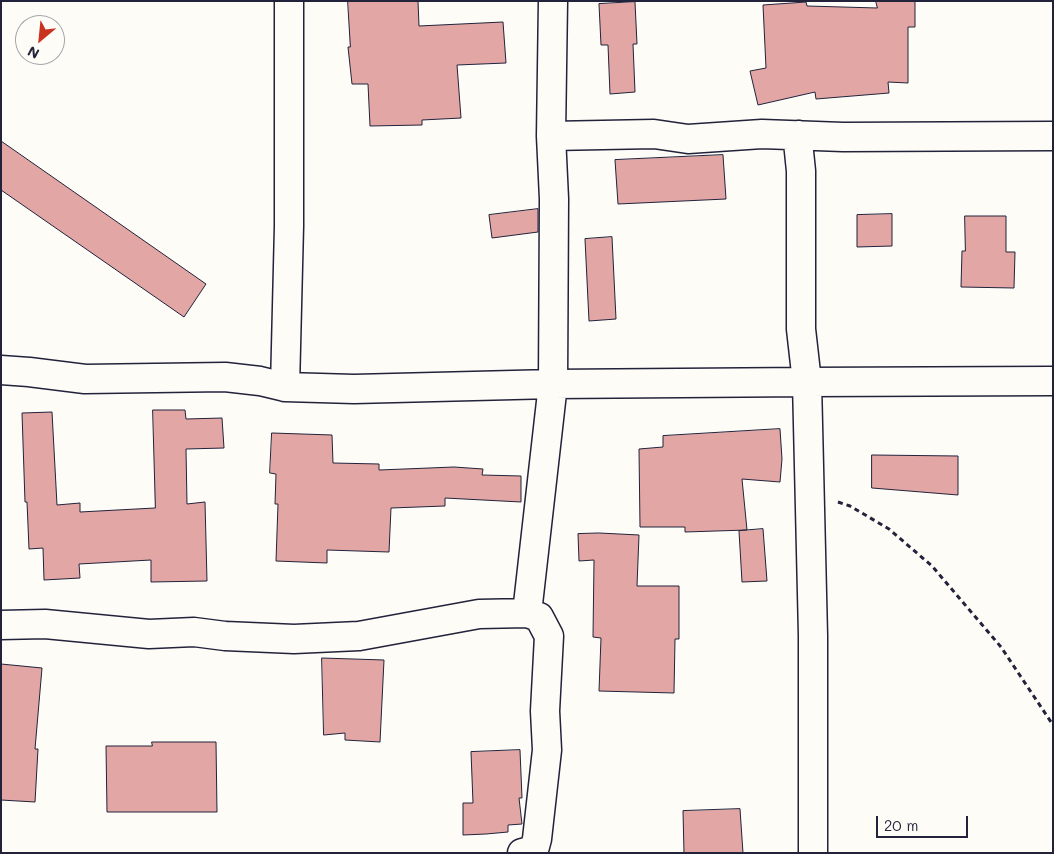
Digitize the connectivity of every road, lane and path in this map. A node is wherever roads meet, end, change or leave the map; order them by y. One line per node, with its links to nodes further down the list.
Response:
1 (288, 1): 10 (street)
2 (553, 1): 4 (street)
3 (798, 135): 4 (street); 5 (street); 8 (street)
4 (551, 136): 9 (street)
5 (1053, 136)
6 (1, 370): 10 (street)
7 (1053, 381): 8 (street)
8 (807, 382): 9 (street); 11 (street)
9 (553, 384): 10 (street); 12 (street)
10 (285, 387)
11 (810, 490): 14 (path); 16 (street)
12 (527, 613): 13 (street); 15 (street)
13 (1, 625)
14 (1053, 725)
15 (530, 852)
16 (813, 853)

